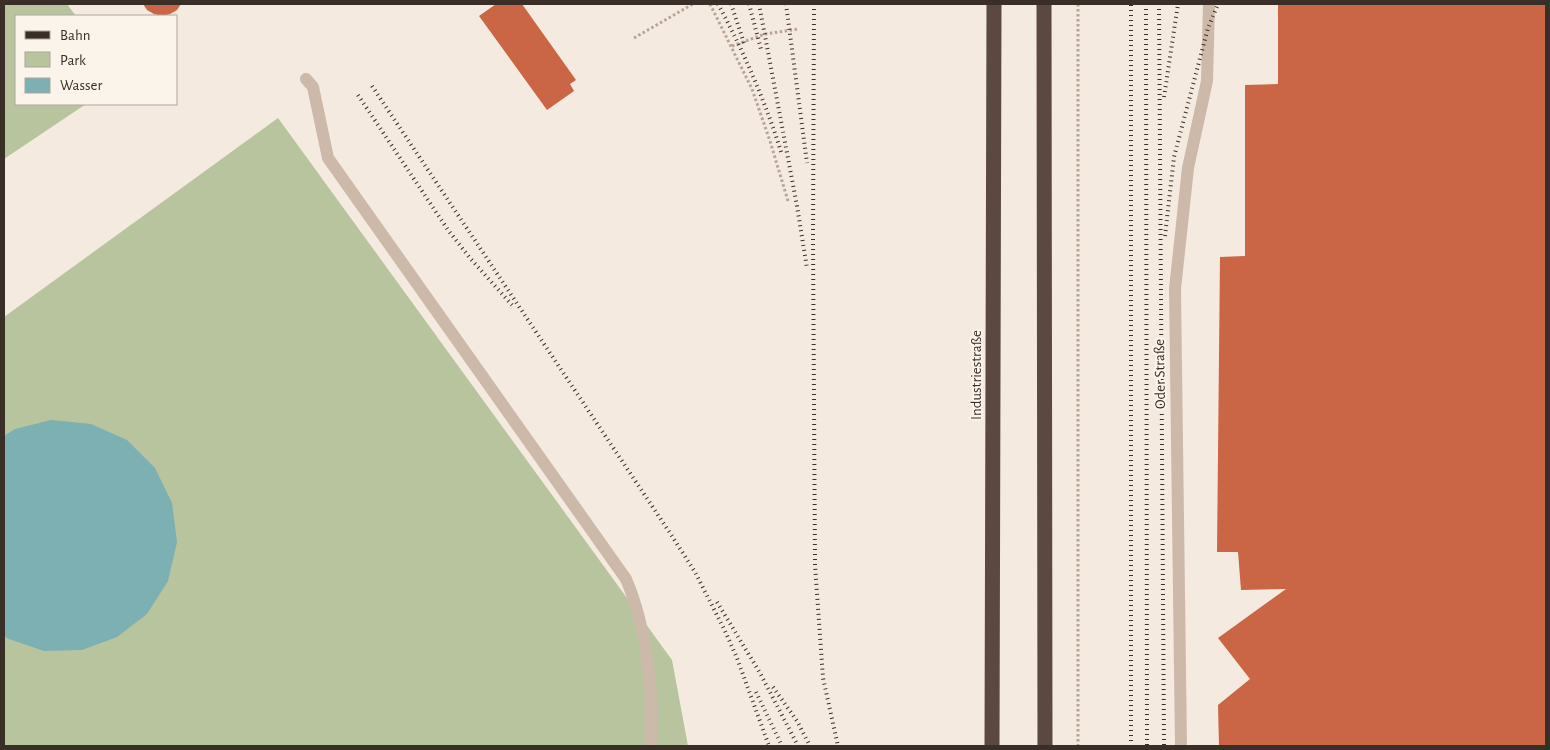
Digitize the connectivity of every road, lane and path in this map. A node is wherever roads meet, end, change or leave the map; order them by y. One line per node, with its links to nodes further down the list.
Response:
1 (693, 4): 8 (path)
2 (710, 4): 9 (path)
3 (994, 4): 13 (highway, Industriestraße)
4 (1044, 4): 14 (highway)
5 (1078, 4): 15 (path)
6 (1209, 4): 16 (lane, Oder Straße)
7 (798, 29): 9 (path)
8 (634, 38)
9 (732, 46): 11 (path)
10 (306, 79): 12 (lane)
11 (788, 201)
12 (651, 746)
13 (992, 746)
14 (1045, 746)
15 (1078, 746)
16 (1181, 746)

